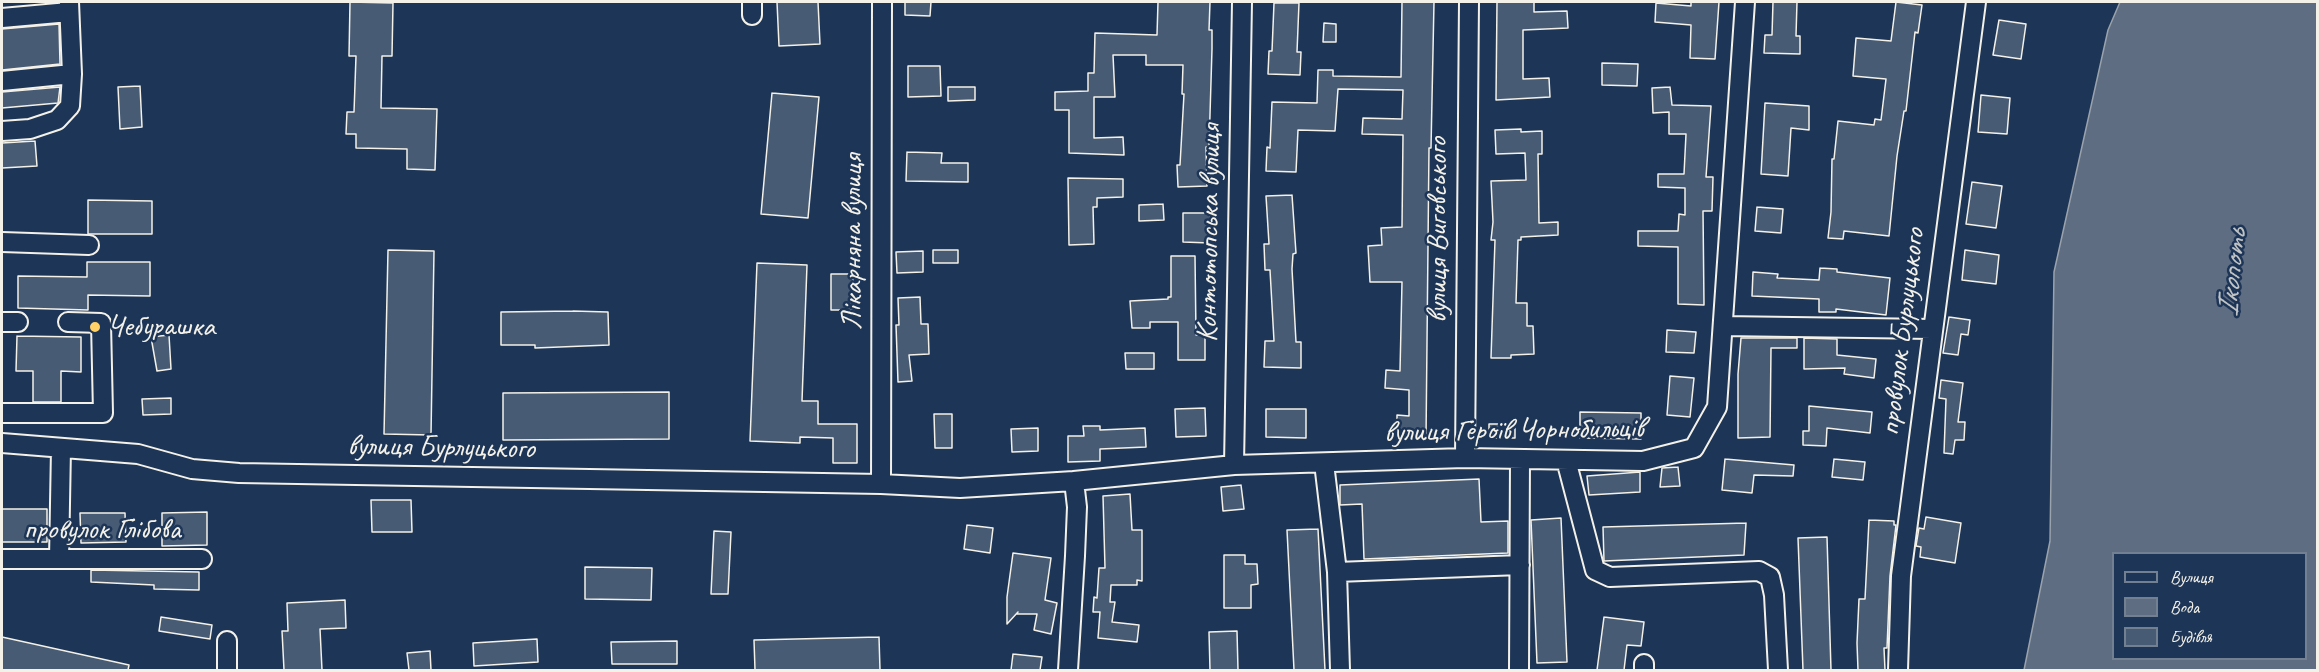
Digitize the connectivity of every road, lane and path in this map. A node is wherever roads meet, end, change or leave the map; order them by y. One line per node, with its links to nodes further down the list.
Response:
1 (882, 2): 25 (street, Лікарняна вулиця)
2 (1242, 2): 23 (street, Контотопська вулиця)
3 (1469, 2): 19 (street, вулиця Виговського)
4 (1745, 2): 14 (street, вулиця Героїв Чорнобильців)
5 (1976, 2): 15 (street, провулок Бурлуцького)
6 (69, 7): 7 (street); 8 (street)
7 (2, 18)
8 (72, 74): 9 (street); 10 (street)
9 (2, 81)
10 (2, 131)
11 (2, 242): 12 (street)
12 (89, 244)
13 (68, 322): 16 (street)
14 (1723, 326): 15 (street); 21 (street, вулиця Героїв Чорнобильців)
15 (1932, 329): 37 (street, провулок Бурлуцького)
16 (2, 413)
17 (2, 443): 18 (street, вулиця Бурлуцького)
18 (61, 448): 25 (street, вулиця Бурлуцького); 27 (street)
19 (1465, 458): 20 (street, вулиця Героїв Чорнобильців); 22 (street, вулиця Героїв Чорнобильців)
20 (1520, 459): 21 (street, вулиця Героїв Чорнобильців); 29 (street)
21 (1566, 460): 36 (street)
22 (1324, 463): 23 (street, вулиця Героїв Чорнобильців); 30 (street)
23 (1234, 465): 24 (street, вулиця Героїв Чорнобильців)
24 (1074, 481): 25 (street, вулиця Героїв Чорнобильців); 33 (street)
25 (881, 484)
26 (2, 559): 27 (street, провулок Глібова)
27 (59, 559): 28 (street, провулок Глібова)
28 (202, 559)
29 (1520, 566): 30 (street); 35 (street)
30 (1337, 572): 34 (street)
31 (227, 641): 32 (street)
32 (227, 670)
33 (1068, 670)
34 (1340, 670)
35 (1519, 670)
36 (1778, 670)
37 (1898, 670)

